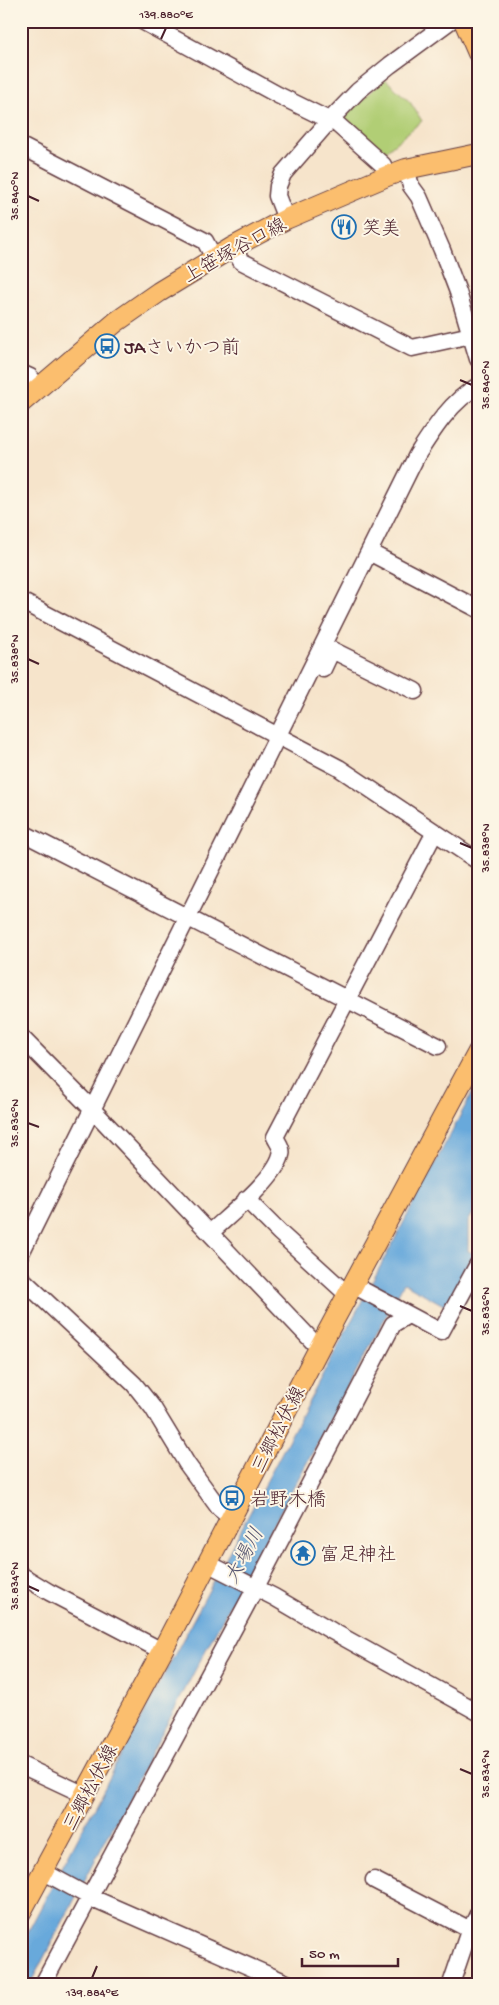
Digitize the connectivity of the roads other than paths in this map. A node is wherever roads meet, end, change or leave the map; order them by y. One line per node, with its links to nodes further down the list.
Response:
1 (142, 21): 7 (street)
2 (450, 21): 7 (street)
3 (464, 21): 6 (main road)
4 (476, 21): 5 (main road)
5 (478, 26)
6 (478, 53)
7 (330, 120): 10 (street); 11 (street)
8 (21, 146): 13 (street)
9 (478, 154): 10 (main road, 上笹塚谷口線)
10 (397, 173): 11 (main road, 上笹塚谷口線); 14 (street)
11 (286, 219): 12 (main road, 上笹塚谷口線)
12 (232, 247): 13 (main road, 上笹塚谷口線); 14 (street)
13 (214, 258): 18 (main road, 上笹塚谷口線)
14 (470, 335): 15 (street)
15 (478, 359)
16 (21, 373): 18 (street)
17 (478, 386): 20 (street)
18 (39, 387): 19 (main road, 上笹塚谷口線)
19 (21, 403)
20 (369, 552): 22 (street); 23 (street)
21 (21, 601): 25 (street)
22 (478, 608)
23 (317, 668): 24 (street); 25 (street)
24 (414, 691)
25 (282, 737): 27 (street); 29 (street)
26 (21, 832): 29 (street)
27 (435, 832): 28 (street); 30 (street)
28 (478, 861)
29 (187, 918): 30 (street); 34 (street)
30 (346, 999): 32 (street); 35 (street)
31 (21, 1038): 34 (street)
32 (438, 1046)
33 (478, 1052): 40 (main road, 三郷松伏線)
34 (92, 1109): 36 (street); 37 (street)
35 (246, 1199): 36 (street); 40 (street)
36 (210, 1233): 42 (street)
37 (21, 1253)
38 (478, 1264): 41 (street)
39 (21, 1278): 43 (street)
40 (355, 1290): 41 (street); 42 (main road, 三郷松伏線)
41 (402, 1312): 46 (street)
42 (319, 1348): 43 (main road, 三郷松伏線)
43 (231, 1518): 44 (main road, 三郷松伏線)
44 (210, 1564): 46 (street); 47 (main road, 三郷松伏線)
45 (21, 1575): 47 (street)
46 (254, 1586): 48 (street); 53 (street)
47 (162, 1651): 50 (main road, 三郷松伏線)
48 (478, 1712)
49 (21, 1765): 50 (street)
50 (85, 1795): 51 (main road, 三郷松伏線)
51 (48, 1874): 53 (street); 54 (main road, 三郷松伏線)
52 (374, 1880): 56 (street)
53 (87, 1895): 57 (street); 58 (street)
54 (21, 1912)
55 (478, 1914): 56 (street)
56 (474, 1932): 59 (street)
57 (43, 1984)
58 (289, 1984)
59 (451, 1984)

